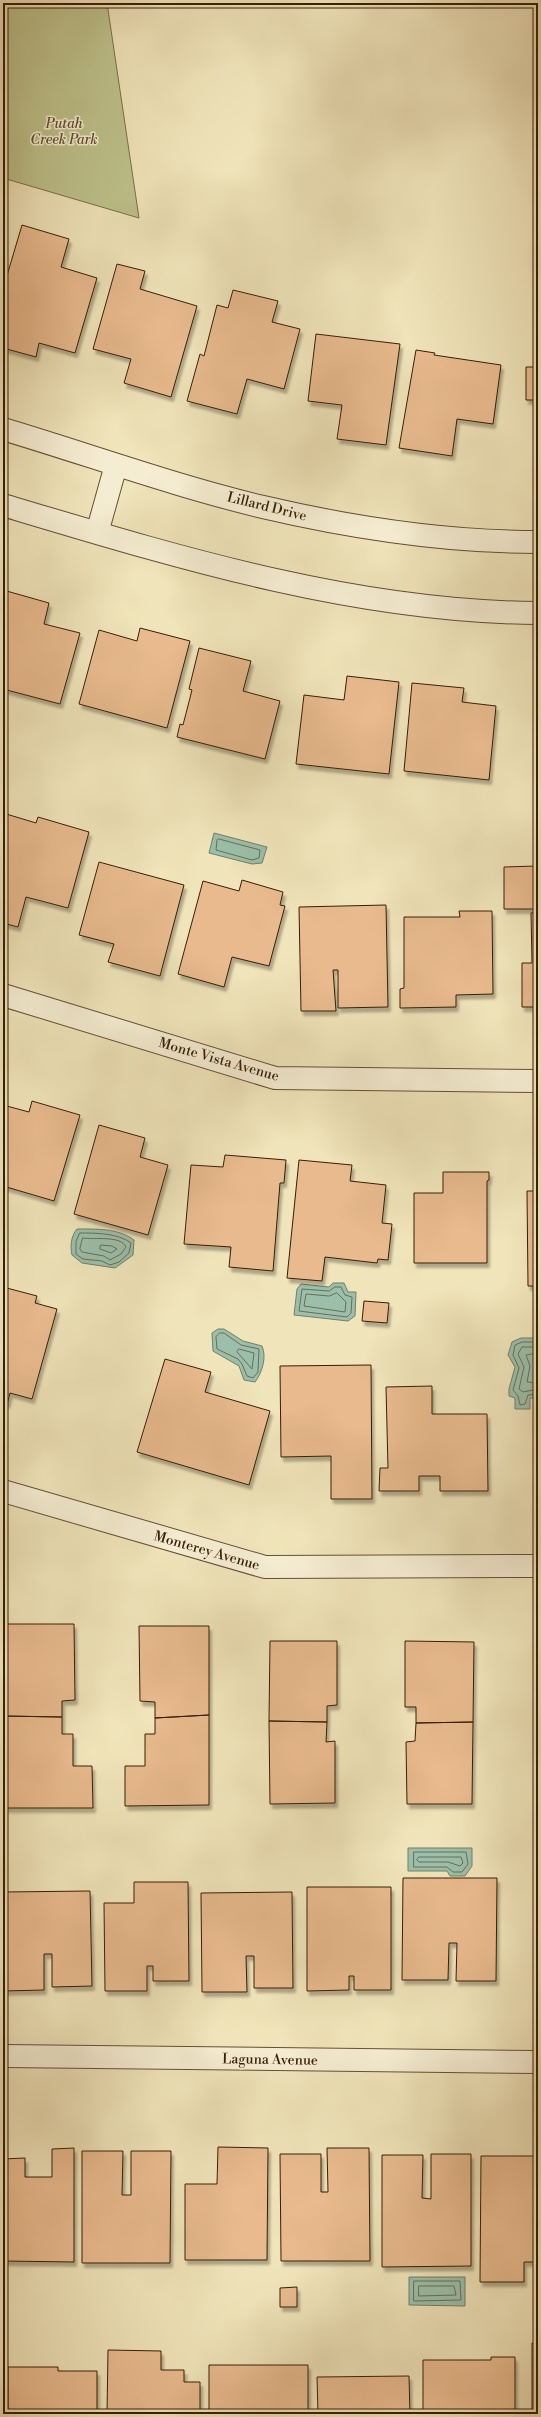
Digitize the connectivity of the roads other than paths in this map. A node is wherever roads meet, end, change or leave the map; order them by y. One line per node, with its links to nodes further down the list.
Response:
1 (3, 429): 2 (street, Lillard Drive)
2 (116, 465): 4 (street); 5 (street, Lillard Drive)
3 (3, 504): 4 (street)
4 (97, 533): 6 (street)
5 (538, 542)
6 (538, 613)
7 (3, 995): 8 (street, Monte Vista Avenue)
8 (538, 1081)
9 (3, 1491): 10 (street, Monterey Avenue)
10 (538, 1566)
11 (3, 2056): 12 (street, Laguna Avenue)
12 (538, 2062)

